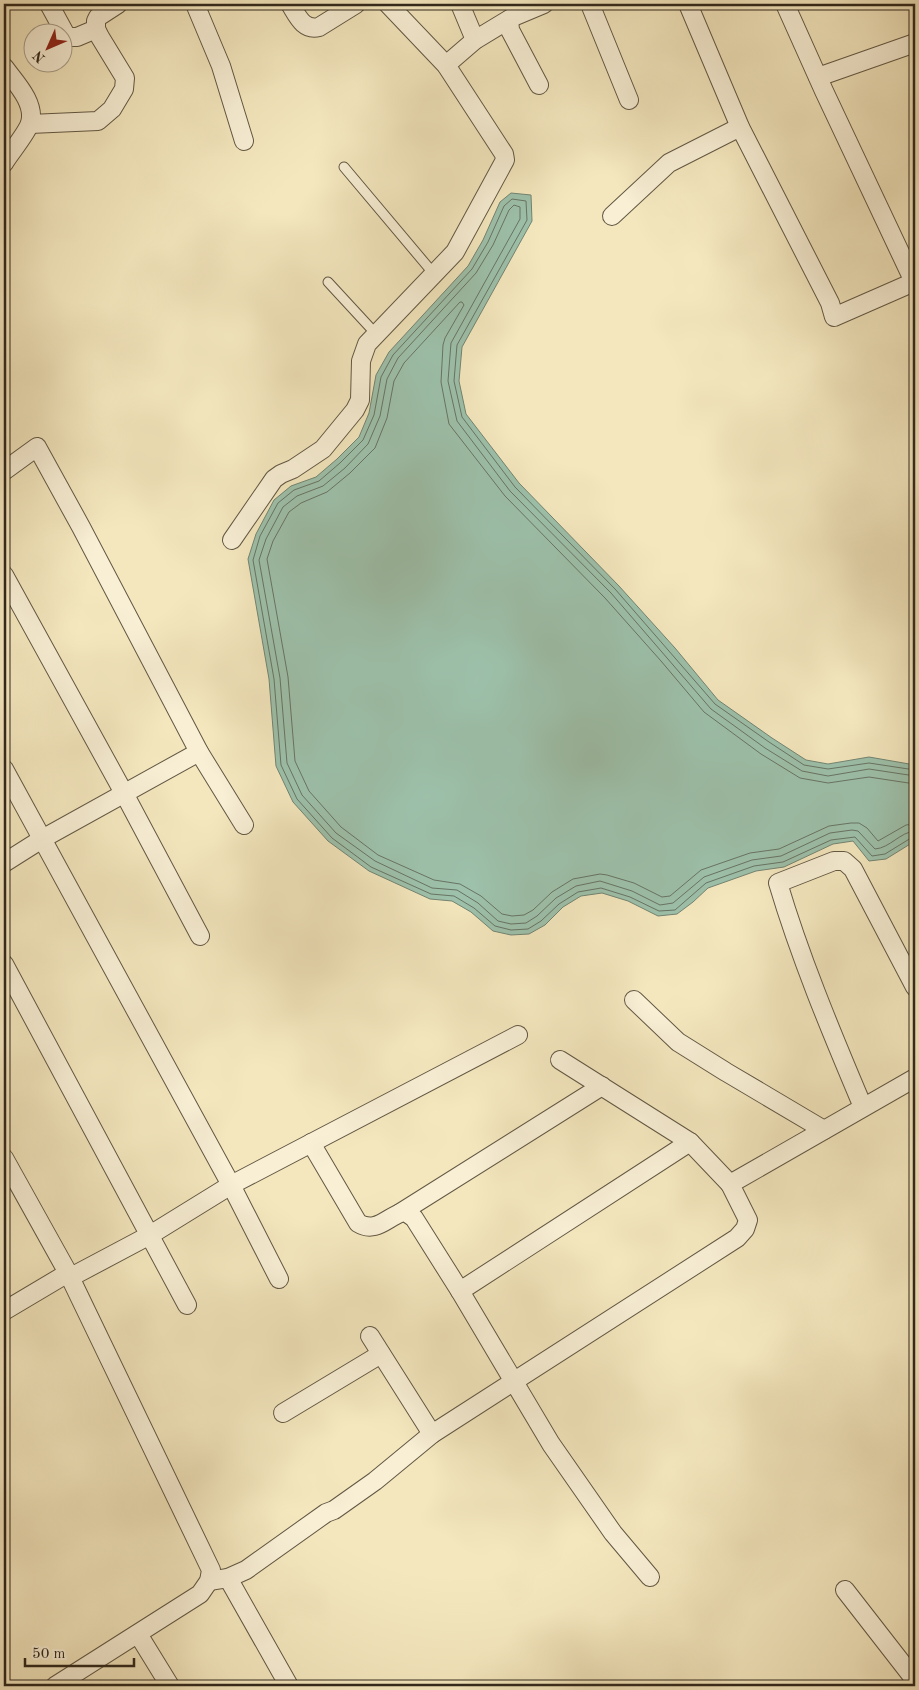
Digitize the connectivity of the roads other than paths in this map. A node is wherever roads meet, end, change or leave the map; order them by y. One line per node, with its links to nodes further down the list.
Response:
1 (50, 4): 13 (street)
2 (118, 4): 13 (street)
3 (195, 4): 23 (street)
4 (290, 4): 5 (street)
5 (356, 4)
6 (388, 4): 16 (street)
7 (460, 4): 14 (street)
8 (544, 4): 12 (street)
9 (590, 4): 20 (street)
10 (688, 4): 22 (street)
11 (785, 4): 18 (street)
12 (509, 20): 14 (street); 19 (street)
13 (96, 29): 21 (street)
14 (475, 40): 16 (street)
15 (915, 43): 18 (street)
16 (446, 65): 27 (street)
17 (4, 67): 21 (street)
18 (818, 77): 29 (street)
19 (539, 84)
20 (629, 100)
21 (30, 124): 24 (street)
22 (740, 127): 26 (street); 29 (street)
23 (244, 141)
24 (4, 163)
25 (344, 167): 27 (lane)
26 (612, 216)
27 (434, 274): 30 (street)
28 (328, 282): 30 (lane)
29 (915, 283)
30 (376, 334): 32 (street)
31 (4, 471): 34 (street)
32 (232, 540)
33 (4, 575): 36 (street)
34 (199, 752): 36 (street); 37 (street)
35 (4, 769): 38 (street)
36 (125, 795): 38 (street); 40 (street)
37 (244, 825)
38 (42, 839): 39 (street); 54 (street)
39 (4, 863)
40 (200, 936)
41 (4, 964): 56 (street)
42 (915, 987): 48 (street)
43 (634, 1000): 49 (street)
44 (518, 1035): 51 (street)
45 (560, 1060): 47 (street)
46 (915, 1078): 49 (street)
47 (602, 1086): 50 (street); 55 (street)
48 (860, 1100)
49 (824, 1130): 53 (street)
50 (690, 1142): 53 (street); 59 (street)
51 (311, 1143): 54 (street); 55 (street)
52 (4, 1158): 57 (street)
53 (730, 1184): 64 (street)
54 (231, 1185): 56 (street); 58 (street)
55 (400, 1213): 59 (street)
56 (150, 1235): 57 (street); 60 (street)
57 (68, 1276): 61 (street); 69 (street)
58 (279, 1279)
59 (460, 1291): 64 (street)
60 (187, 1305)
61 (4, 1311)
62 (370, 1336): 63 (street)
63 (381, 1354): 65 (street); 66 (street)
64 (514, 1382): 66 (street); 67 (street)
65 (283, 1413)
66 (432, 1434): 68 (street)
67 (650, 1577)
68 (228, 1578): 69 (street); 75 (street)
69 (209, 1581): 71 (street)
70 (845, 1590): 72 (street)
71 (138, 1634): 73 (street); 74 (street)
72 (915, 1680)
73 (55, 1686)
74 (170, 1686)
75 (289, 1686)

